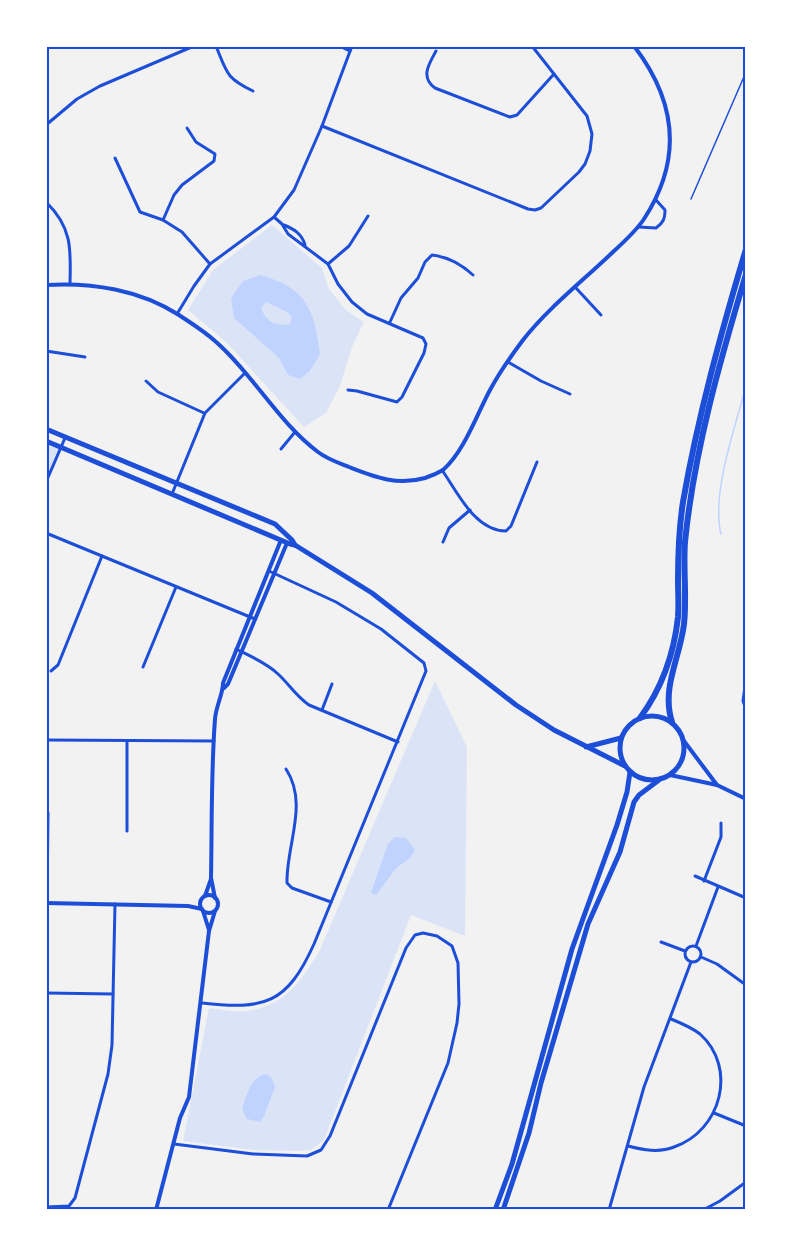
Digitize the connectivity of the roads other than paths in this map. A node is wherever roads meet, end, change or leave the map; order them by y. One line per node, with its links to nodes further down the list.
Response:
1 (194, 46): 10 (street)
2 (216, 46): 9 (street)
3 (339, 46): 6 (street)
4 (532, 46): 8 (street)
5 (634, 46): 14 (street)
6 (351, 49): 11 (street)
7 (436, 51): 8 (street)
8 (554, 74): 11 (street)
9 (253, 91)
10 (46, 125)
11 (322, 126): 17 (street)
12 (187, 128): 18 (street)
13 (115, 158): 18 (street)
14 (656, 200): 20 (street); 20 (street)
15 (46, 202): 27 (street)
16 (368, 216): 24 (street)
17 (274, 217): 19 (street); 23 (street)
18 (163, 220): 23 (street)
19 (282, 224): 21 (street); 21 (street)
20 (639, 227): 29 (street)
21 (306, 245): 24 (street)
22 (746, 249): 71 (highway)
23 (210, 264): 30 (street)
24 (328, 264): 32 (street)
25 (746, 274): 72 (highway)
26 (473, 275): 32 (street)
27 (70, 283): 28 (street); 30 (street)
28 (46, 285)
29 (576, 288): 31 (street); 35 (street)
30 (177, 314): 36 (street)
31 (601, 315)
32 (390, 323): 38 (street)
33 (46, 351): 34 (street)
34 (85, 357)
35 (508, 362): 39 (street); 48 (street)
36 (245, 373): 40 (street); 42 (street)
37 (146, 381): 40 (street)
38 (348, 390)
39 (570, 394)
40 (205, 413): 50 (street)
41 (46, 429): 43 (main road)
42 (296, 432): 46 (street); 48 (street)
43 (65, 436): 45 (street); 50 (main road)
44 (46, 441): 45 (main road)
45 (61, 447): 49 (street); 51 (main road)
46 (281, 449)
47 (537, 462): 52 (street)
48 (442, 470): 52 (street)
49 (46, 482)
50 (177, 482): 51 (street); 57 (main road)
51 (172, 494): 54 (main road)
52 (470, 510): 55 (street)
53 (46, 533): 58 (street)
54 (280, 540): 56 (main road); 59 (street)
55 (443, 542)
56 (287, 543): 57 (main road); 59 (street)
57 (295, 545): 79 (main road)
58 (102, 556): 60 (street); 65 (street)
59 (271, 572): 61 (street); 78 (street)
60 (176, 587): 61 (street); 64 (street)
61 (252, 618): 62 (street); 63 (street)
62 (236, 649): 63 (street); 68 (street)
63 (241, 652): 68 (street); 69 (street)
64 (143, 667)
65 (51, 671)
66 (746, 679): 70 (street)
67 (332, 684): 69 (street)
68 (223, 688): 75 (street)
69 (322, 710): 78 (street)
70 (746, 710)
71 (640, 718): 72 (main road); 73 (main road)
72 (672, 722): 76 (main road)
73 (621, 738): 79 (main road); 80 (main road)
74 (46, 740): 77 (street)
75 (214, 741): 77 (street); 91 (street)
76 (684, 741): 83 (main road); 85 (street)
77 (127, 742): 89 (street)
78 (398, 742): 98 (street)
79 (586, 747): 80 (main road)
80 (625, 766): 82 (main road)
81 (286, 769): 98 (street)
82 (630, 772): 84 (main road); 123 (main road)
83 (670, 775): 84 (main road); 85 (street)
84 (659, 780): 124 (main road)
85 (717, 785): 86 (street)
86 (746, 799)
87 (48, 813): 99 (street)
88 (721, 823): 92 (street)
89 (127, 831)
90 (695, 876): 92 (street)
91 (211, 878): 94 (street); 95 (street)
92 (704, 880): 93 (street)
93 (718, 887): 96 (street); 106 (street)
94 (205, 896): 95 (street); 97 (street)
95 (215, 898): 103 (street)
96 (746, 898)
97 (201, 901): 101 (street); 102 (street)
98 (332, 902): 113 (street)
99 (47, 903): 100 (street)
100 (115, 904): 101 (street); 112 (street)
101 (188, 906): 102 (street)
102 (202, 910): 103 (street); 104 (street)
103 (215, 911): 104 (street)
104 (209, 931): 113 (street)
105 (661, 942): 107 (street)
106 (696, 946): 107 (street); 108 (street)
107 (685, 951): 109 (street)
108 (701, 957): 109 (street); 110 (street)
109 (691, 962): 114 (street)
110 (746, 985)
111 (46, 993): 112 (street)
112 (113, 994): 120 (street)
113 (202, 1003): 117 (street)
114 (671, 1019): 115 (street); 118 (street)
115 (714, 1113): 116 (street); 118 (street)
116 (746, 1126)
117 (174, 1144): 121 (street); 122 (street)
118 (627, 1146): 125 (street)
119 (746, 1182): 126 (street)
120 (46, 1207)
121 (156, 1209)
122 (388, 1209)
123 (495, 1209)
124 (503, 1209)
125 (609, 1209)
126 (703, 1209)

